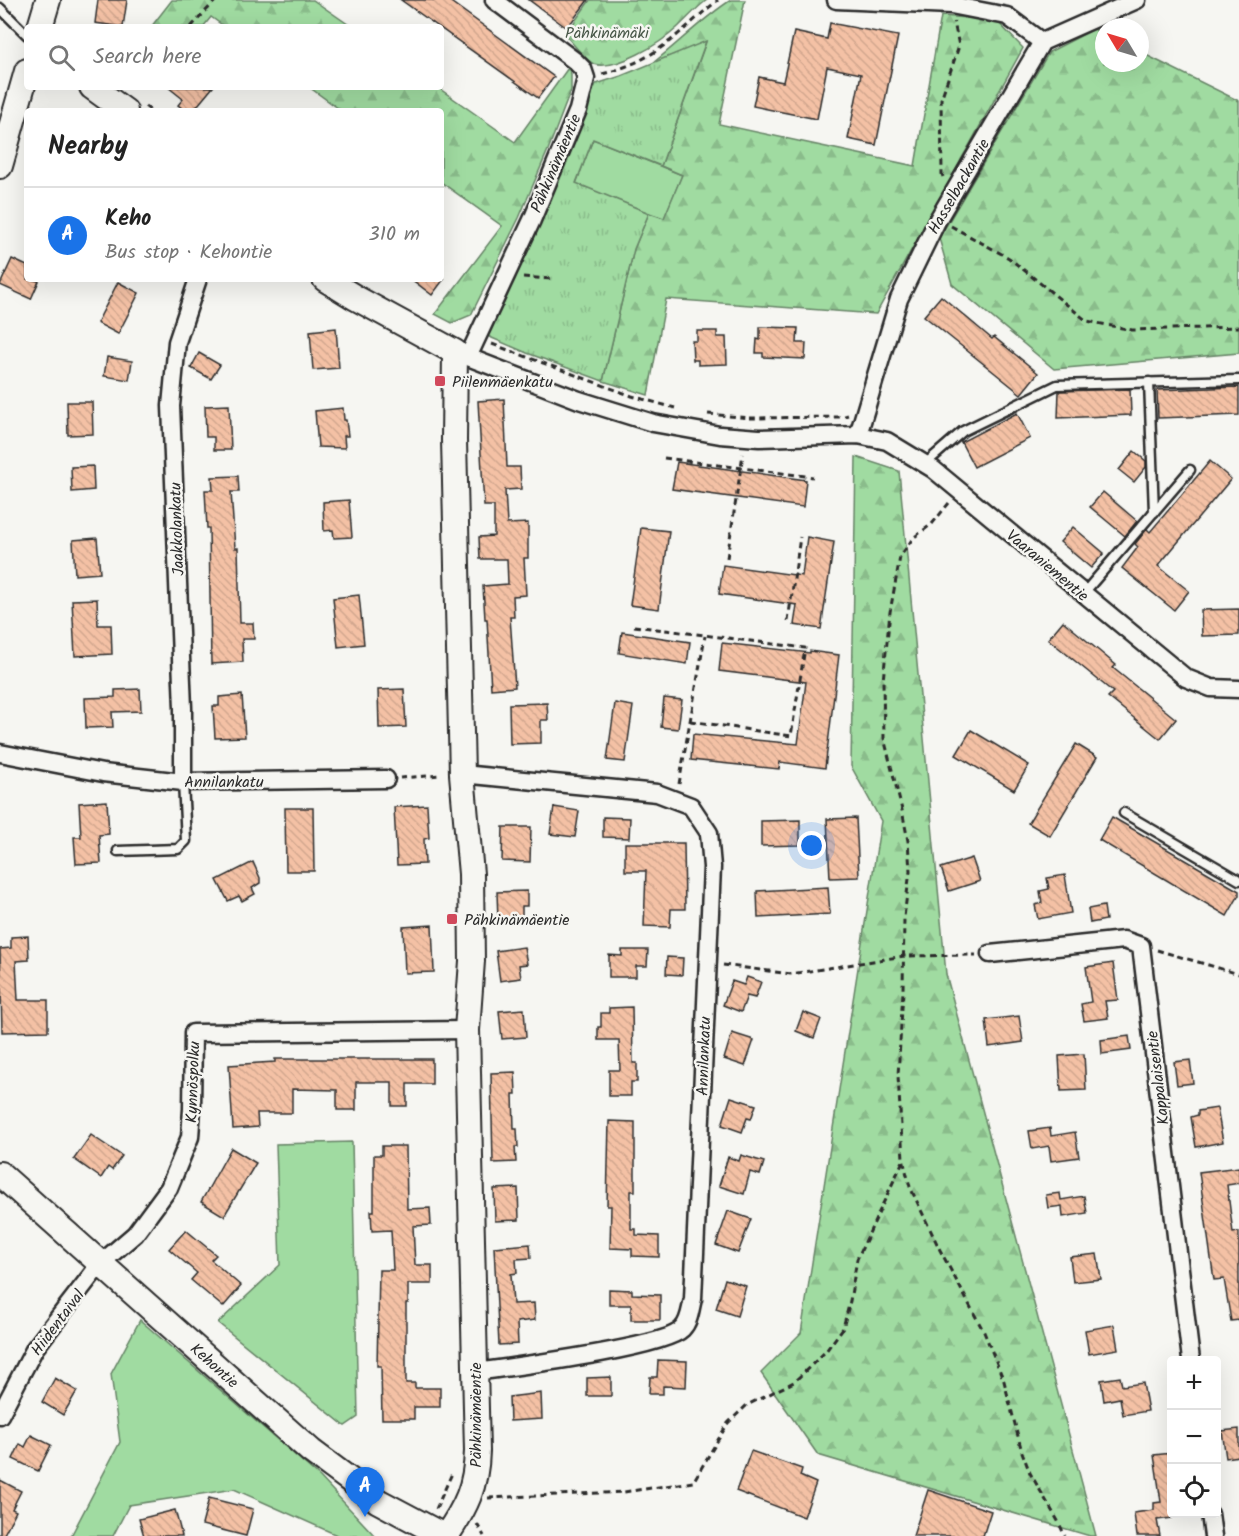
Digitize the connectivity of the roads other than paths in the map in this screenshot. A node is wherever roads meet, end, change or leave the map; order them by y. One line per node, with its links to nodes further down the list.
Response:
1 (48, 0): 6 (street)
2 (494, 0): 15 (street, Pähkinämäentie)
3 (836, 0): 8 (street)
4 (1137, 0): 8 (street)
5 (0, 8): 7 (lane)
6 (41, 24)
7 (24, 32)
8 (1042, 42): 18 (street, Hasselbackantie)
9 (24, 82): 12 (street)
10 (96, 90): 11 (street)
11 (121, 108)
12 (0, 166)
13 (197, 282): 27 (street, Jaakkolankatu)
14 (330, 282): 15 (street)
15 (461, 354): 18 (street); 25 (street, Pähkinämäentie)
16 (1239, 380): 17 (lane)
17 (1149, 382): 19 (lane); 21 (lane)
18 (858, 435): 19 (street, Vaaraniementie)
19 (925, 464): 22 (street, Vaaraniementie)
20 (1190, 470): 21 (lane)
21 (1154, 512): 22 (lane)
22 (1083, 594): 23 (street, Vaaraniementie)
23 (1239, 689)
24 (0, 753): 27 (street, Annilankatu)
25 (456, 774): 32 (street, Pähkinämäentie); 36 (street, Annilankatu)
26 (386, 779): 27 (street, Annilankatu)
27 (183, 782): 29 (lane)
28 (1124, 813): 30 (lane)
29 (118, 851)
30 (1239, 880)
31 (990, 954): 35 (street, Kappalaisentie)
32 (467, 1030): 34 (street, Kynnöspolku); 36 (street, Pähkinämäentie)
33 (0, 1174): 34 (street, Kehontie)
34 (100, 1264): 37 (street, Hiidentaival); 39 (street, Kehontie)
35 (1191, 1356)
36 (476, 1372): 39 (street, Pähkinämäentie)
37 (0, 1415)
38 (1211, 1518): 40 (street)
39 (445, 1536)
40 (1213, 1536)

